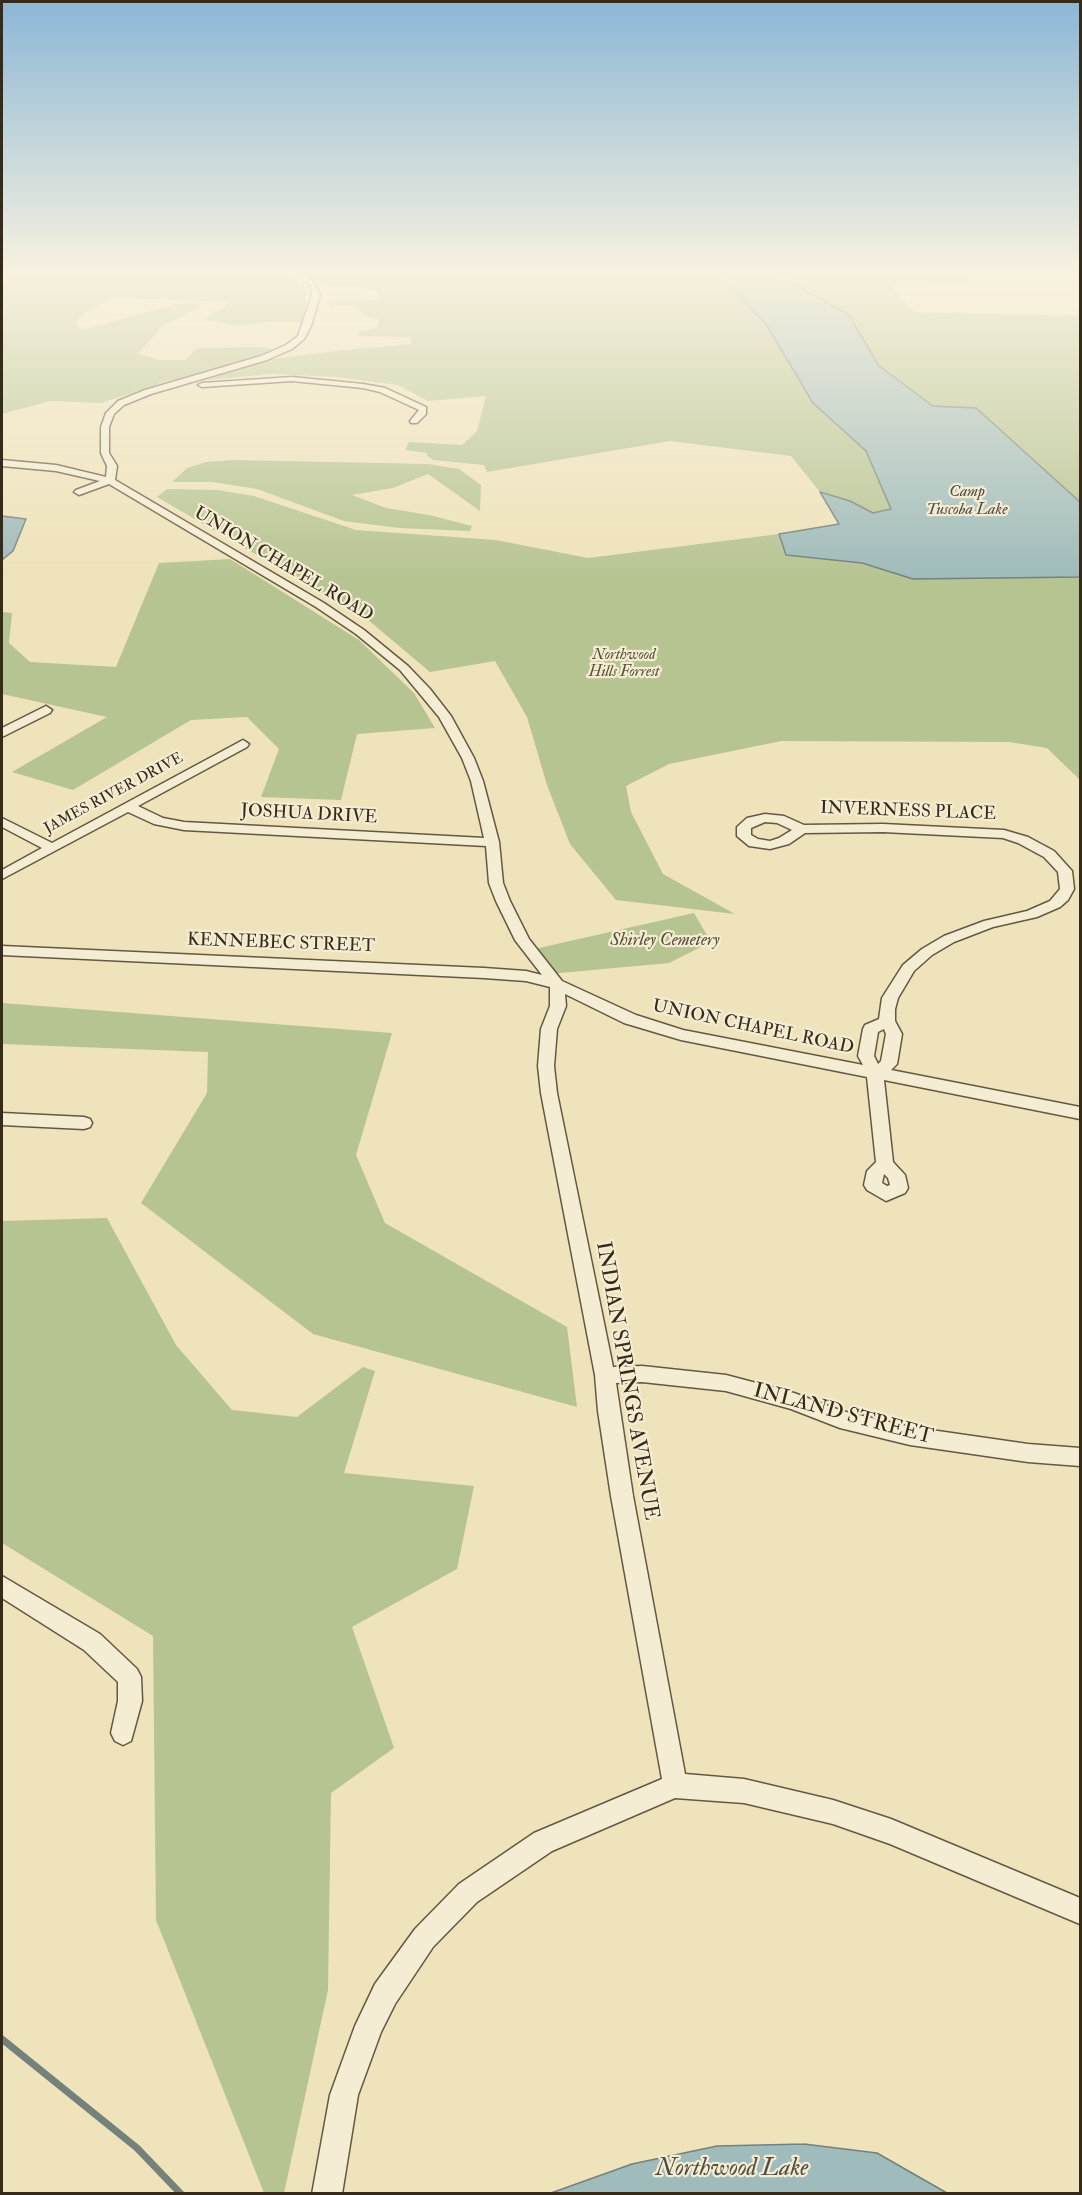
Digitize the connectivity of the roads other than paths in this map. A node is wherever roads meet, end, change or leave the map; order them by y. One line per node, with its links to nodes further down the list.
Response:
1 (209, 374): 2 (street)
2 (175, 384): 3 (street); 5 (street)
3 (414, 421)
4 (2, 463): 5 (street, UNION CHAPEL ROAD)
5 (110, 481): 6 (street); 13 (street, UNION CHAPEL ROAD)
6 (80, 492)
7 (46, 710): 8 (street)
8 (2, 733)
9 (243, 744): 10 (street, JAMES RIVER DRIVE)
10 (127, 806): 13 (street, JOSHUA DRIVE); 14 (street, JAMES RIVER DRIVE)
11 (2, 822): 14 (street)
12 (802, 829): 18 (street, INVERNESS PLACE)
13 (492, 842): 17 (street, UNION CHAPEL ROAD)
14 (50, 847): 15 (street, JAMES RIVER DRIVE)
15 (2, 875)
16 (2, 951): 17 (street, KENNEBEC STREET)
17 (557, 984): 19 (street, UNION CHAPEL ROAD); 24 (street, INDIAN SPRINGS AVENUE)
18 (887, 1021): 19 (street, INVERNESS PLACE); 19 (street, INVERNESS PLACE)
19 (875, 1073): 20 (street, UNION CHAPEL ROAD); 23 (street)
20 (1080, 1113)
21 (2, 1119): 22 (street)
22 (84, 1123)
23 (885, 1164)
24 (605, 1375): 25 (street, INLAND STREET); 28 (street, INDIAN SPRINGS AVENUE)
25 (1080, 1457)
26 (2, 1587): 27 (street)
27 (123, 1733)
28 (675, 1786): 29 (street); 30 (street)
29 (1080, 1911)
30 (327, 2193)

